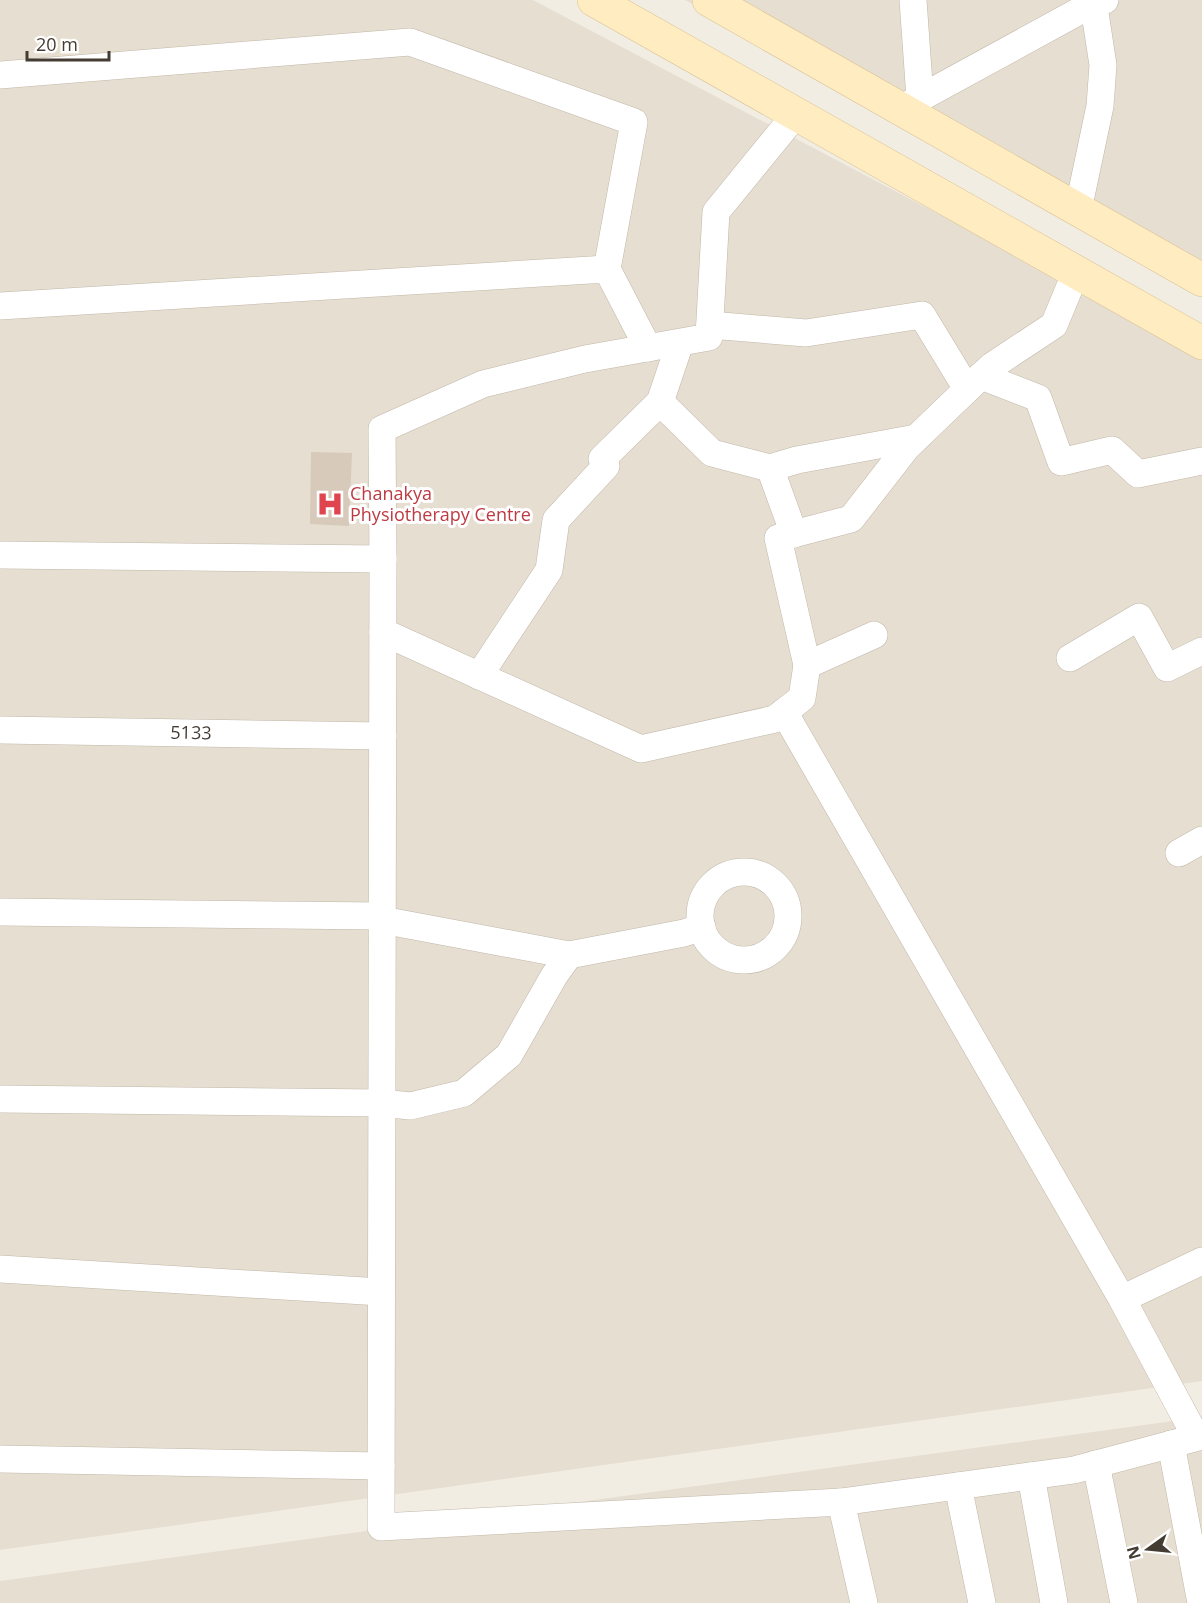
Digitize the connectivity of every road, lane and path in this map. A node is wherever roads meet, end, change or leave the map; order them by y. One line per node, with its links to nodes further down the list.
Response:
1 (594, 0): 7 (main road)
2 (709, 0): 6 (main road)
3 (913, 0): 6 (street)
4 (1097, 1): 6 (street); 8 (street)
5 (0, 75): 9 (street)
6 (910, 103): 8 (main road)
7 (796, 114): 10 (main road); 13 (street)
8 (1078, 210): 11 (main road)
9 (607, 269): 12 (street); 16 (street)
10 (1076, 272): 15 (main road); 17 (street)
11 (1202, 280)
12 (0, 306)
13 (710, 325): 14 (street); 17 (street)
14 (680, 343): 16 (street); 18 (street)
15 (1202, 343)
16 (648, 348): 24 (street)
17 (974, 382): 19 (street); 20 (street)
18 (660, 402): 21 (street); 30 (street)
19 (916, 438): 21 (street); 22 (street)
20 (1202, 461)
21 (770, 468): 22 (street)
22 (794, 534): 29 (street)
23 (0, 555): 24 (street)
24 (383, 559): 25 (street)
25 (383, 632): 30 (street); 33 (street)
26 (874, 635): 29 (street)
27 (1202, 651): 28 (street)
28 (1070, 658)
29 (807, 665): 31 (street)
30 (479, 676): 31 (street)
31 (784, 712): 43 (street)
32 (0, 730): 33 (street, 5133)
33 (383, 736): 35 (street)
34 (0, 912): 35 (street)
35 (382, 918): 37 (street); 39 (street)
36 (702, 927): 37 (street)
37 (569, 955): 39 (street)
38 (0, 1099): 39 (street)
39 (382, 1103): 42 (street)
40 (1202, 1262): 43 (street)
41 (0, 1269): 42 (street)
42 (381, 1292): 48 (street)
43 (1122, 1299): 44 (street)
44 (1199, 1436): 45 (street)
45 (1170, 1444): 47 (street); 56 (street)
46 (0, 1459): 48 (street)
47 (1096, 1464): 49 (street); 55 (street)
48 (381, 1466): 51 (street)
49 (1031, 1476): 50 (street); 54 (street)
50 (958, 1486): 51 (street); 53 (street)
51 (841, 1502): 52 (street)
52 (864, 1603)
53 (982, 1603)
54 (1053, 1603)
55 (1124, 1603)
56 (1201, 1603)

